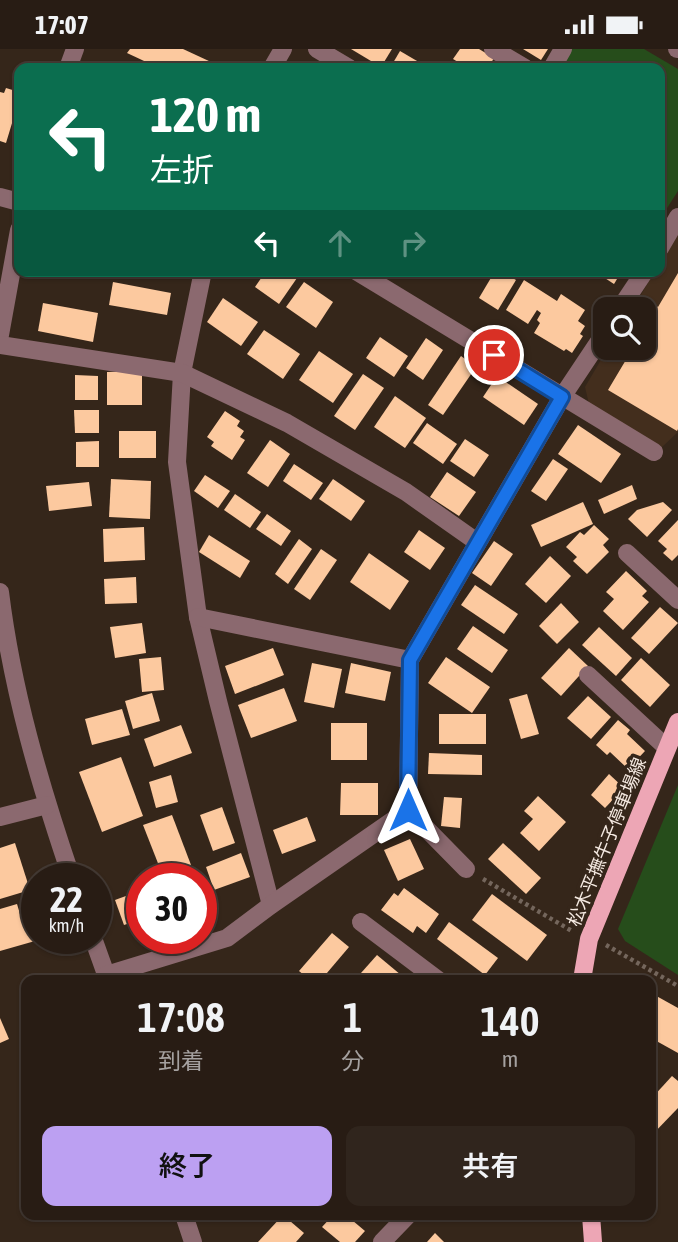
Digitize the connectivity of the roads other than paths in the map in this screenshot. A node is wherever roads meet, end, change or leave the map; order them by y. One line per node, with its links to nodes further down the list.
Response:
1 (317, 49): 3 (street)
2 (493, 49): 4 (street)
3 (341, 63)
4 (517, 63)
5 (678, 217): 6 (street)
6 (665, 239)
7 (14, 258): 12 (street)
8 (201, 277): 15 (street)
9 (366, 277): 16 (street)
10 (641, 277): 11 (street)
11 (628, 297)
12 (0, 335)
13 (0, 345): 15 (street)
14 (593, 350): 16 (street)
15 (182, 373): 18 (street); 22 (street)
16 (562, 397): 17 (street); 18 (street)
17 (654, 452)
18 (477, 542): 23 (street)
19 (627, 553): 21 (street)
20 (0, 592): 27 (street)
21 (678, 600)
22 (198, 617): 23 (street); 32 (street)
23 (410, 660): 28 (street)
24 (588, 675): 26 (street)
25 (678, 722): 26 (main road, 松木平撫牛子停車場線)
26 (667, 748): 38 (main road, 松木平撫牛子停車場線)
27 (47, 805): 29 (street); 30 (street)
28 (408, 810): 31 (street); 32 (street)
29 (0, 817)
30 (67, 863)
31 (466, 869)
32 (271, 905): 36 (street)
33 (361, 922): 37 (street)
34 (99, 954): 35 (street)
35 (106, 975)
36 (113, 975)
37 (431, 975)
38 (583, 975)
39 (186, 1220): 42 (street)
40 (403, 1220): 43 (street)
41 (591, 1220): 44 (main road)
42 (193, 1242)
43 (382, 1242)
44 (593, 1242)

